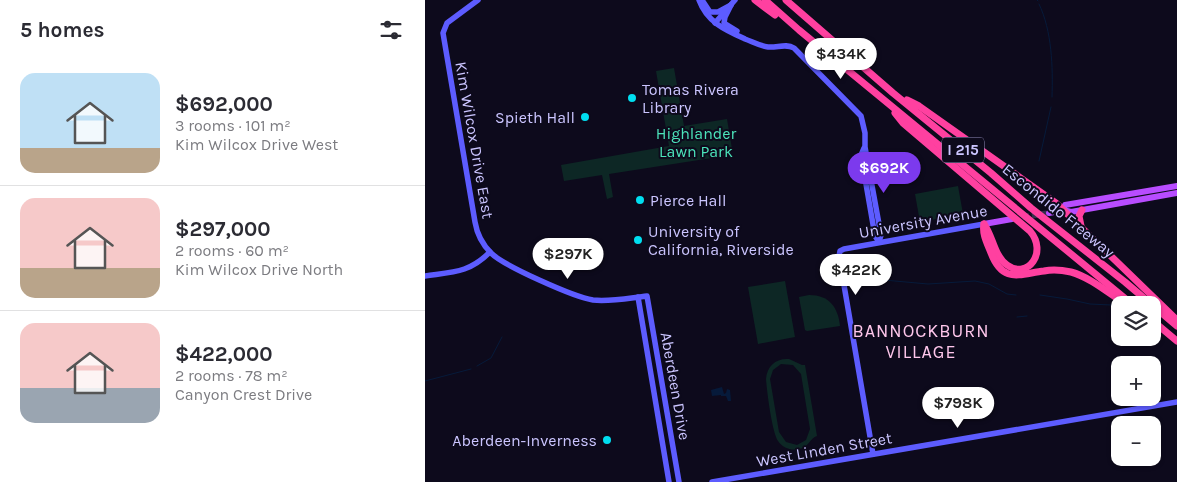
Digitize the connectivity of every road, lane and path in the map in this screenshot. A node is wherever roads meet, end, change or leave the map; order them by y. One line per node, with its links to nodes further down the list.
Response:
1 (478, 0): 24 (street, Kim Wilcox Drive East)
2 (701, 0): 8 (street); 10 (street)
3 (735, 0): 8 (street)
4 (755, 0): 11 (highway)
5 (765, 0): 11 (highway, Escondido Freeway / I 215)
6 (786, 0): 9 (highway, Escondido Freeway / I 215)
7 (791, 0): 9 (highway)
8 (731, 5): 10 (street); 12 (street)
9 (797, 9): 13 (highway, Escondido Freeway / I 215)
10 (715, 23): 12 (street)
11 (799, 30): 14 (highway, Escondido Freeway / I 215)
12 (741, 37): 23 (street)
13 (893, 93): 17 (highway); 19 (highway, Escondido Freeway / I 215)
14 (885, 102): 21 (highway); 27 (highway, Escondido Freeway / I 215)
15 (1177, 186): 17 (main road)
16 (1177, 193): 18 (main road)
17 (1063, 210): 18 (main road); 19 (main road); 22 (highway)
18 (1082, 210): 22 (highway)
19 (1048, 216): 30 (highway, Escondido Freeway / I 215)
20 (1012, 219): 21 (main road, University Avenue)
21 (984, 224): 23 (street, University Avenue); 26 (highway)
22 (1081, 227): 29 (highway)
23 (879, 242): 34 (street, University Avenue)
24 (490, 252): 25 (street); 28 (street)
25 (425, 276)
26 (1113, 296)
27 (1122, 296)
28 (638, 297): 35 (street, Aberdeen Drive); 36 (street, Aberdeen Drive)
29 (1177, 320)
30 (1177, 326)
31 (1161, 328): 32 (highway)
32 (1177, 341)
33 (1177, 402): 34 (street, West Linden Street)
34 (873, 454): 37 (street, West Linden Street)
35 (669, 482)
36 (679, 482)
37 (712, 482)

